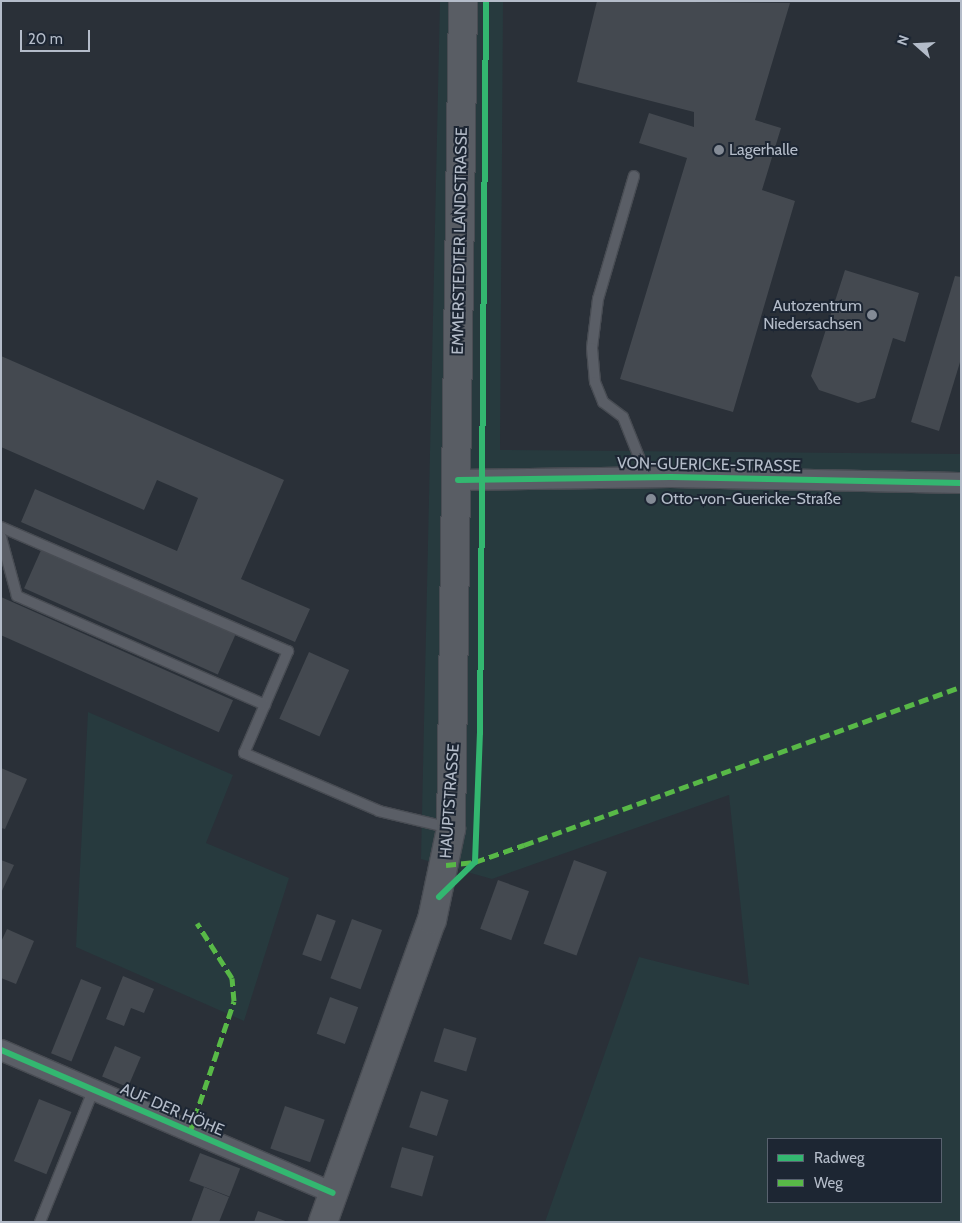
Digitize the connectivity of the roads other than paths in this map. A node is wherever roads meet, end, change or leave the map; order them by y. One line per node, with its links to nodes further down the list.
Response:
1 (463, 1): 4 (main road, EMMERSTEDTER LANDSTRASSE)
2 (634, 176): 3 (lane)
3 (647, 478): 4 (street, VON-GUERICKE-STRASSE); 5 (street, VON-GUERICKE-STRASSE)
4 (458, 480): 9 (main road, HAUPTSTRASSE)
5 (961, 483)
6 (1, 527): 8 (lane)
7 (1, 537): 8 (lane)
8 (265, 705): 9 (lane)
9 (451, 829): 12 (main road, HAUPTSTRASSE)
10 (1, 1050): 11 (street, AUF DER HÖHE)
11 (92, 1091): 12 (street, AUF DER HÖHE); 13 (lane)
12 (333, 1193): 14 (main road, HAUPTSTRASSE)
13 (40, 1222)
14 (323, 1222)

